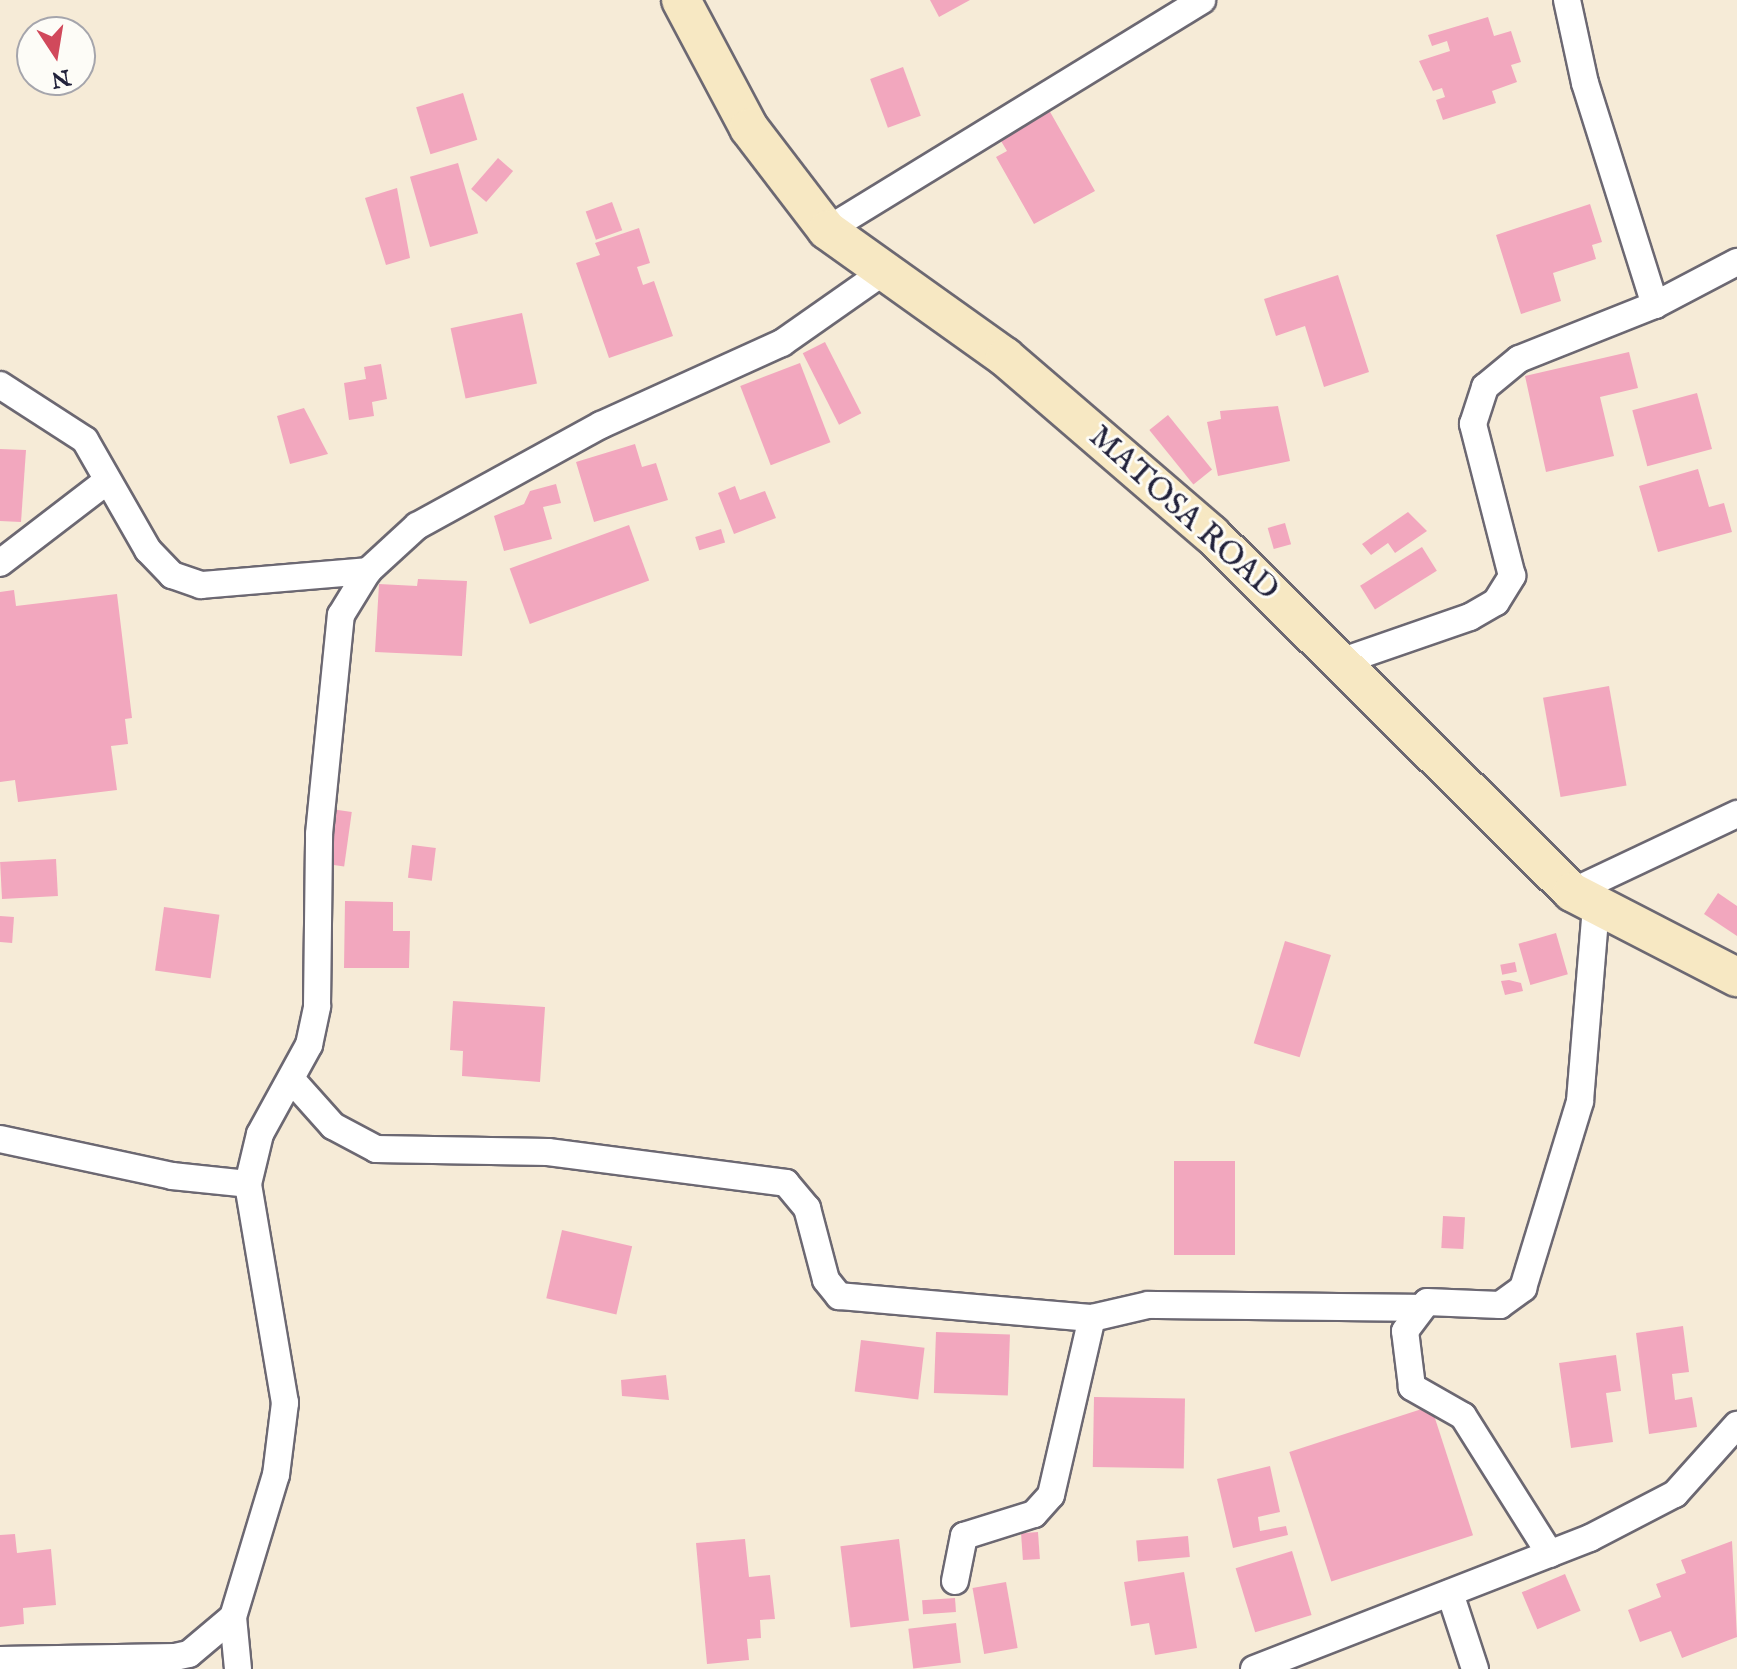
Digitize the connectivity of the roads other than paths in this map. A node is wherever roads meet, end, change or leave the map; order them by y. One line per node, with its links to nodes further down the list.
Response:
1 (681, 0): 4 (street, MATOSA ROAD)
2 (1202, 0): 4 (street)
3 (1567, 0): 7 (street)
4 (827, 230): 6 (street, MATOSA ROAD)
5 (1737, 262): 7 (street)
6 (883, 272): 11 (street); 12 (street, MATOSA ROAD)
7 (1655, 305): 12 (street)
8 (0, 385): 9 (street)
9 (107, 481): 10 (street); 11 (street)
10 (0, 563)
11 (368, 571): 16 (street)
12 (1337, 663): 14 (street, MATOSA ROAD)
13 (1737, 814): 14 (street)
14 (1584, 900): 15 (street, MATOSA ROAD); 19 (street)
15 (1737, 977)
16 (291, 1079): 18 (street); 20 (street)
17 (0, 1139): 18 (street)
18 (248, 1184): 25 (street)
19 (1417, 1308): 20 (street); 22 (street)
20 (1092, 1318): 23 (street)
21 (1737, 1425): 22 (street)
22 (1550, 1554): 24 (street)
23 (955, 1581)
24 (1450, 1593): 28 (street); 29 (street)
25 (233, 1617): 26 (street); 27 (street)
26 (0, 1660)
27 (233, 1666)
28 (1269, 1666)
29 (1475, 1669)

